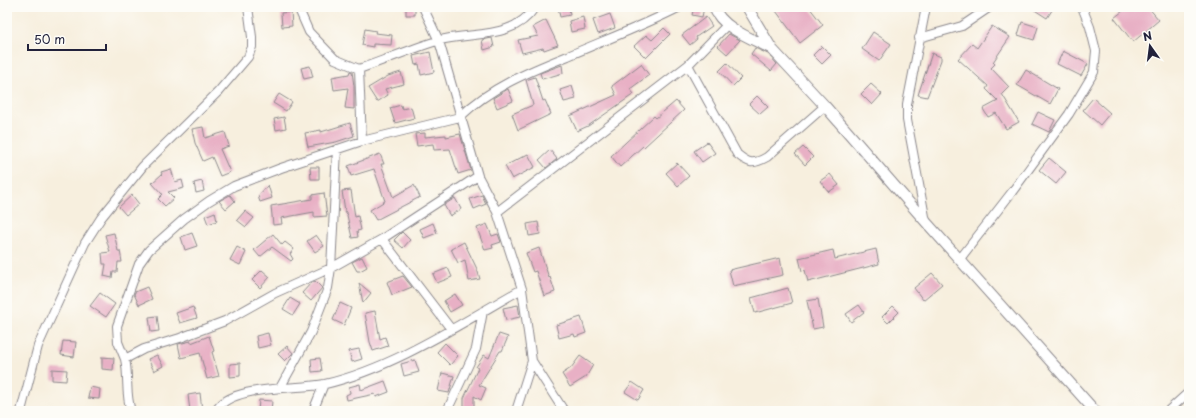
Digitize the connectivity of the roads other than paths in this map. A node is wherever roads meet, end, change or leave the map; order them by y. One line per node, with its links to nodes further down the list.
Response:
1 (248, 7): 37 (street)
2 (298, 7): 18 (street)
3 (423, 7): 15 (street)
4 (535, 7): 15 (street)
5 (680, 7): 20 (street)
6 (714, 7): 13 (street)
7 (747, 7): 16 (street)
8 (919, 7): 12 (street)
9 (926, 7): 12 (street)
10 (990, 7): 14 (street)
11 (1082, 7): 27 (street)
12 (924, 16): 14 (street)
13 (727, 25): 16 (street); 17 (street)
14 (920, 38): 25 (street)
15 (439, 40): 18 (street); 20 (street)
16 (772, 49): 19 (street)
17 (688, 65): 19 (street); 24 (street)
18 (360, 70): 21 (street)
19 (825, 106): 25 (street)
20 (460, 117): 21 (street); 23 (street)
21 (362, 141): 22 (street)
22 (337, 149): 28 (street); 32 (street)
23 (478, 176): 24 (street); 26 (street)
24 (497, 212): 29 (street)
25 (926, 222): 27 (street)
26 (382, 239): 28 (street); 31 (street)
27 (959, 260): 44 (street)
28 (331, 268): 32 (street); 35 (street)
29 (522, 289): 30 (street); 33 (street)
30 (483, 311): 31 (street); 41 (street)
31 (451, 329): 34 (street)
32 (125, 359): 38 (street)
33 (532, 360): 42 (street); 43 (street)
34 (324, 384): 35 (street); 40 (street)
35 (280, 388): 39 (street)
36 (1189, 392): 45 (street)
37 (21, 411)
38 (131, 411)
39 (216, 411)
40 (312, 411)
41 (447, 411)
42 (516, 411)
43 (564, 411)
44 (1095, 411)
45 (1168, 411)

